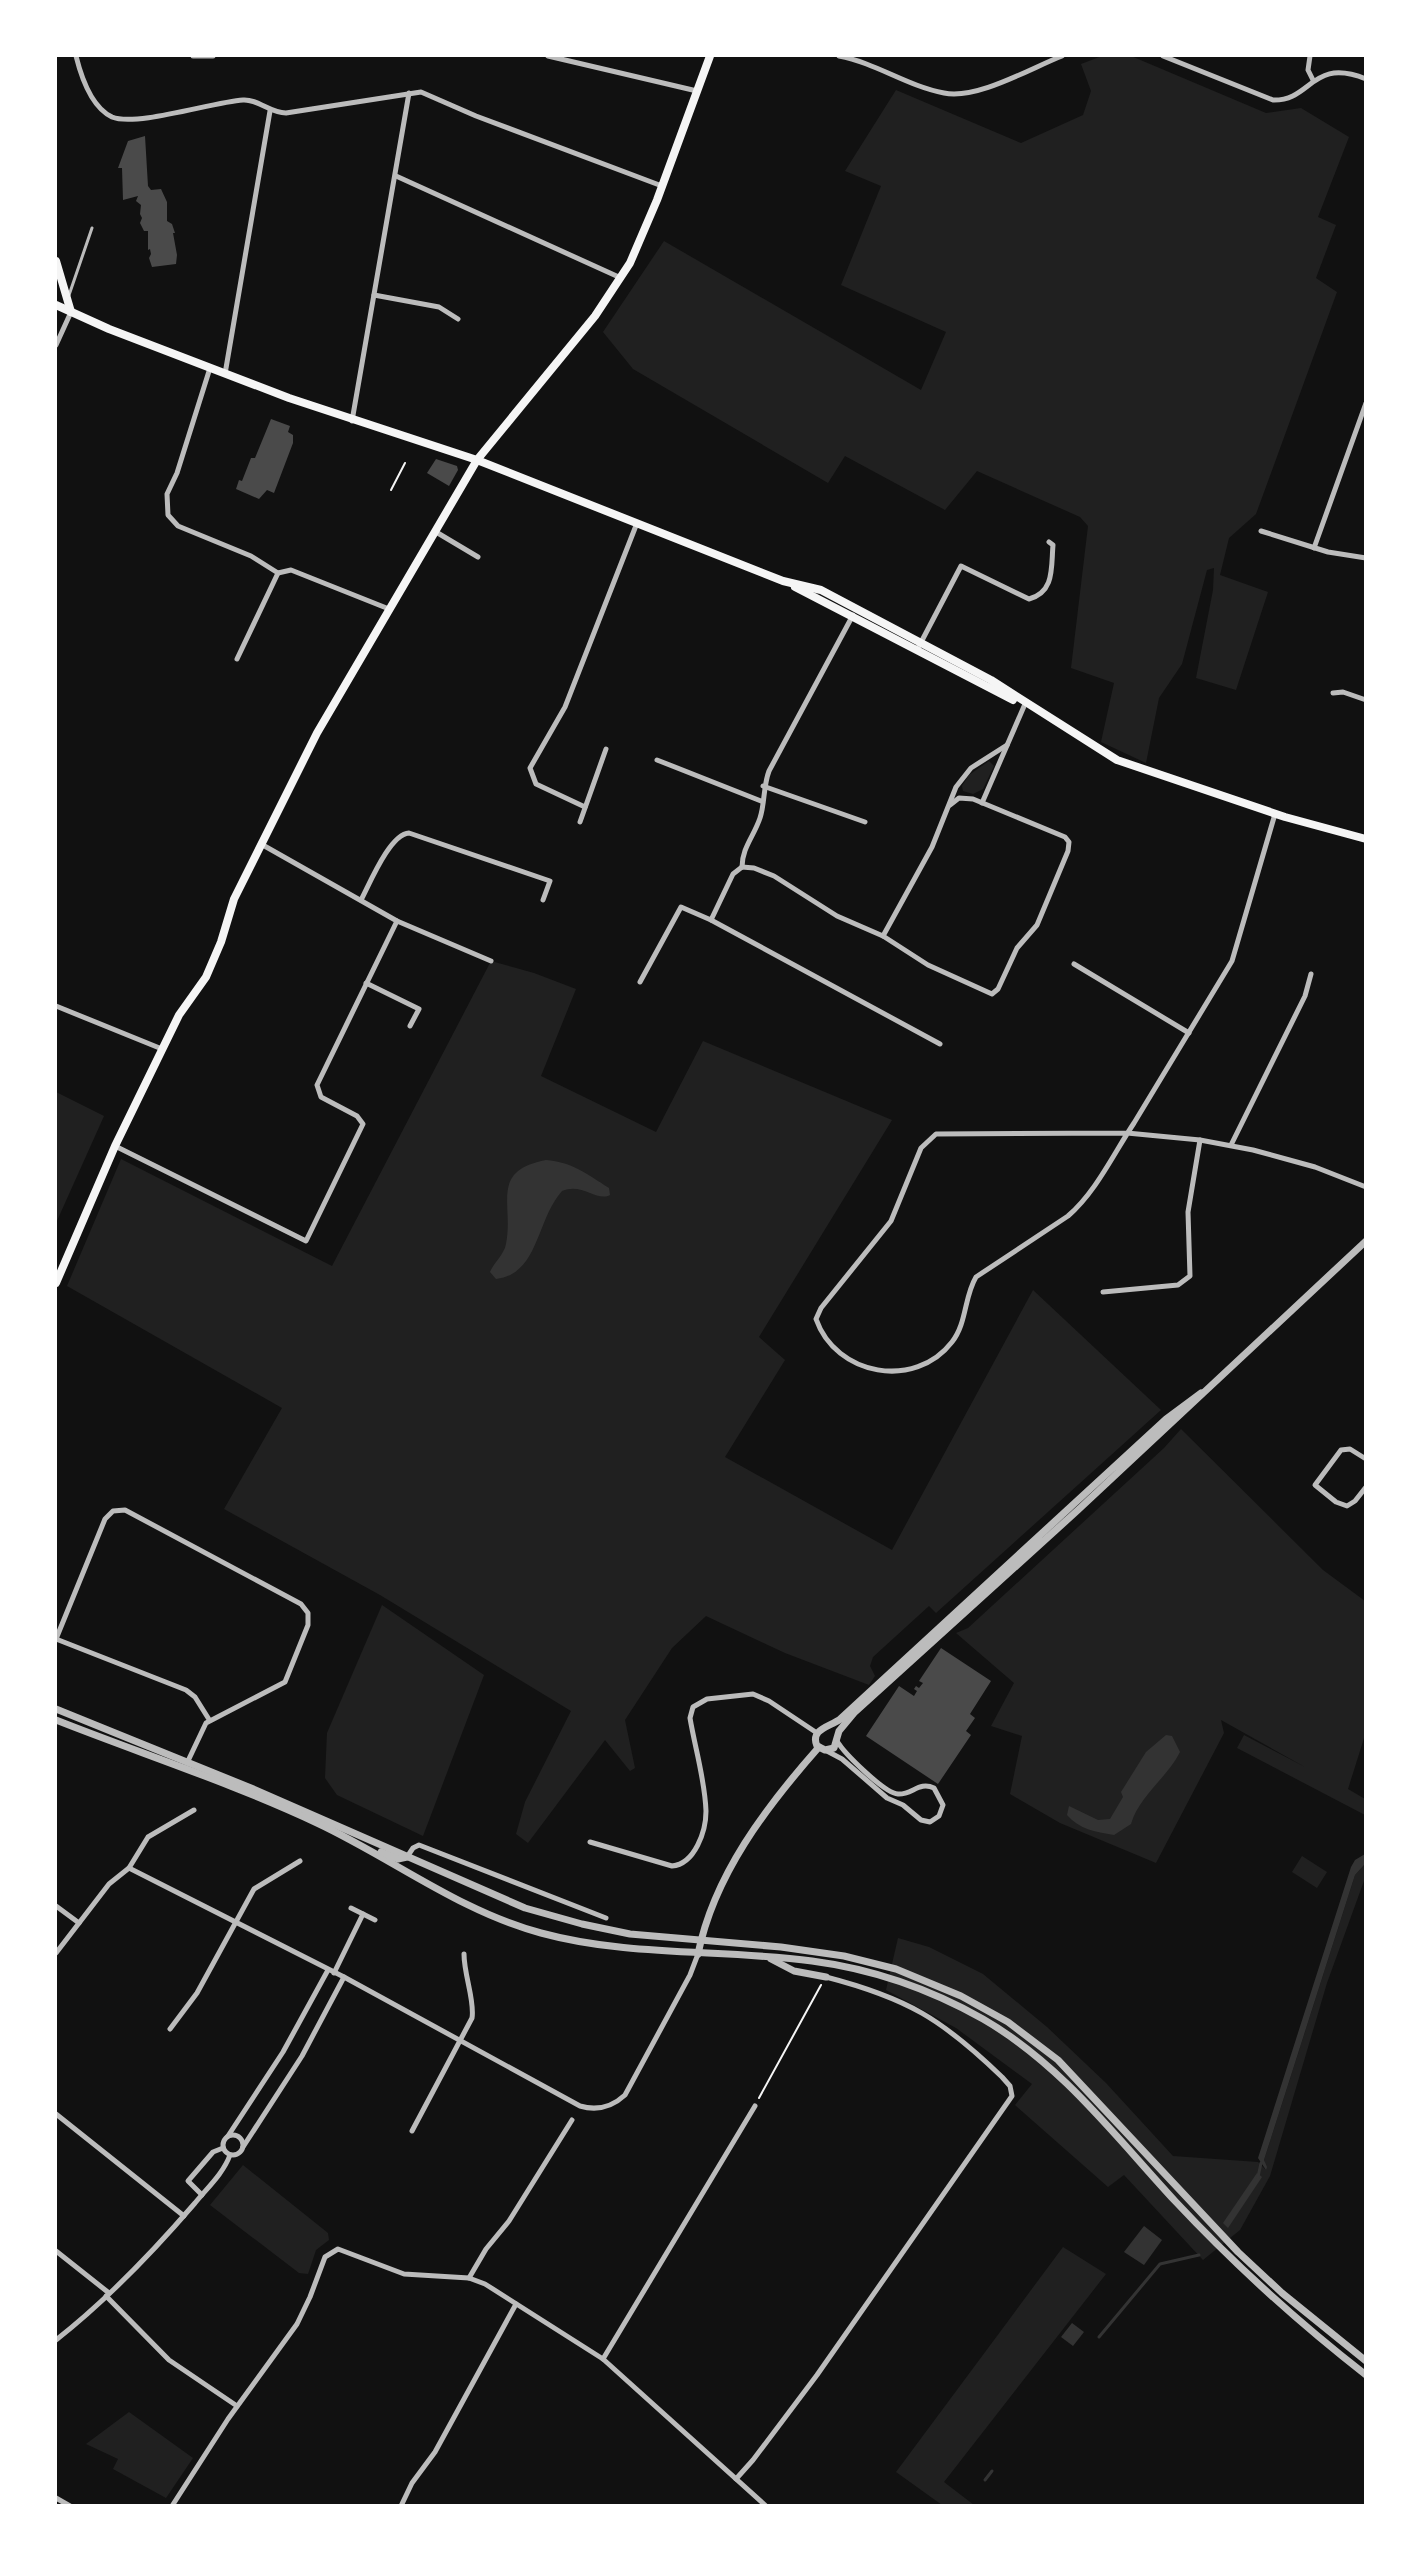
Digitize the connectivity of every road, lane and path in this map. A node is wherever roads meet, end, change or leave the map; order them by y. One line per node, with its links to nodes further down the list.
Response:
1 (76, 56): 15 (street)
2 (193, 56): 3 (street)
3 (213, 56)
4 (549, 56): 13 (street)
5 (710, 56): 13 (main road)
6 (839, 56): 7 (street)
7 (1062, 56)
8 (1163, 56): 10 (street)
9 (1310, 56): 11 (street)
10 (1171, 57): 11 (street)
11 (1313, 80): 12 (street)
12 (1365, 80)
13 (697, 91): 17 (main road)
14 (409, 93): 15 (street); 16 (street); 17 (street)
15 (270, 111): 28 (street)
16 (396, 176): 20 (street); 21 (street)
17 (662, 186): 20 (main road)
18 (92, 228): 22 (lane)
19 (56, 261): 22 (main road)
20 (621, 278): 31 (main road)
21 (374, 295): 25 (street); 30 (street)
22 (68, 298): 24 (main road)
23 (56, 305): 24 (main road)
24 (71, 312): 26 (street); 27 (main road)
25 (458, 320)
26 (56, 345)
27 (210, 368): 28 (main road); 41 (street)
28 (225, 374): 30 (main road)
29 (1365, 403): 38 (street)
30 (352, 421): 31 (main road)
31 (477, 460): 34 (main road); 36 (main road)
32 (405, 463): 33 (path)
33 (392, 490)
34 (637, 523): 42 (main road); 58 (street)
35 (1261, 531): 38 (street)
36 (436, 532): 39 (street); 43 (main road)
37 (1049, 542): 46 (street)
38 (1314, 548): 40 (street)
39 (478, 557)
40 (1365, 558)
41 (278, 573): 43 (street); 47 (street)
42 (783, 581): 44 (main road); 45 (main road)
43 (389, 609): 63 (main road)
44 (857, 609): 45 (street); 46 (main road)
45 (852, 618): 46 (main road); 54 (street)
46 (919, 647): 50 (main road)
47 (237, 659)
48 (1333, 693): 49 (street)
49 (1365, 700)
50 (1025, 704): 51 (street); 59 (main road)
51 (1006, 745): 56 (street); 57 (street)
52 (606, 749): 58 (street)
53 (657, 760): 55 (street)
54 (763, 786): 55 (street); 61 (street)
55 (761, 801): 64 (street)
56 (982, 803): 57 (street); 69 (street)
57 (950, 805): 69 (street)
58 (585, 807): 60 (street)
59 (1275, 814): 62 (main road); 77 (street)
60 (579, 822)
61 (865, 822)
62 (1365, 839)
63 (261, 844): 65 (street); 79 (main road)
64 (742, 867): 67 (street); 69 (street)
65 (361, 900): 66 (street); 68 (street)
66 (543, 900)
67 (711, 920): 73 (street); 78 (street)
68 (397, 921): 70 (street); 74 (street)
69 (883, 936)
70 (491, 961)
71 (1074, 964): 77 (street)
72 (1311, 974): 82 (street)
73 (640, 982)
74 (366, 983): 76 (street); 83 (street)
75 (56, 1006): 79 (street)
76 (410, 1026)
77 (1189, 1033): 80 (street)
78 (940, 1044)
79 (162, 1049): 83 (main road)
80 (1127, 1133): 80 (street); 81 (street)
81 (1200, 1140): 82 (street); 87 (street)
82 (1231, 1145): 84 (street)
83 (115, 1146): 86 (main road)
84 (1365, 1187)
85 (1365, 1241): 88 (street)
86 (56, 1283)
87 (1103, 1292)
88 (1201, 1393): 94 (street); 96 (street)
89 (1365, 1459): 90 (street)
90 (1365, 1487)
91 (56, 1709): 98 (street)
92 (56, 1720): 99 (street)
93 (210, 1721): 93 (street); 98 (street)
94 (825, 1728): 95 (street); 96 (street)
95 (817, 1733): 97 (street); 101 (street)
96 (837, 1739): 97 (street); 97 (street)
97 (822, 1749): 114 (street)
98 (187, 1761): 99 (street); 103 (street)
99 (184, 1770): 102 (street)
100 (194, 1810): 105 (street)
101 (590, 1842)
102 (371, 1850): 103 (street); 106 (street)
103 (407, 1857): 106 (street); 110 (street); 114 (street)
104 (300, 1861): 112 (street)
105 (129, 1868): 112 (street); 113 (street)
106 (417, 1877): 117 (street)
107 (56, 1906): 113 (street)
108 (351, 1908): 109 (street)
109 (363, 1914): 111 (street); 122 (street)
110 (606, 1918)
111 (375, 1920)
112 (235, 1922): 122 (street); 126 (street)
113 (79, 1923): 115 (street)
114 (700, 1942): 117 (street); 118 (street)
115 (56, 1953)
116 (464, 1954): 127 (street)
117 (698, 1954): 119 (street); 127 (street)
118 (844, 1956): 120 (street); 121 (street)
119 (769, 1958): 121 (street); 124 (street)
120 (879, 1964): 121 (street); 144 (street)
121 (853, 1968): 125 (street); 145 (street)
122 (331, 1971): 123 (street); 132 (street)
123 (344, 1977): 127 (street); 133 (street)
124 (826, 1977): 125 (street); 128 (path)
125 (848, 1983): 147 (street)
126 (170, 2029)
127 (461, 2042): 131 (street)
128 (755, 2106): 143 (street)
129 (56, 2114): 137 (street)
130 (572, 2120): 139 (street)
131 (412, 2131)
132 (228, 2136): 133 (street); 134 (street)
133 (243, 2147): 135 (street)
134 (223, 2148): 135 (street); 136 (street)
135 (230, 2155): 136 (street)
136 (202, 2194): 137 (street)
137 (184, 2216): 140 (street)
138 (56, 2251): 140 (street)
139 (469, 2278): 141 (street); 146 (street)
140 (108, 2294): 142 (street); 146 (street)
141 (516, 2304): 143 (street); 151 (street)
142 (56, 2340)
143 (603, 2360): 147 (street)
144 (1365, 2361)
145 (1365, 2374)
146 (237, 2406): 150 (street)
147 (736, 2479): 152 (street)
148 (56, 2498): 149 (street)
149 (70, 2505)
150 (172, 2505)
151 (401, 2505)
152 (766, 2505)

